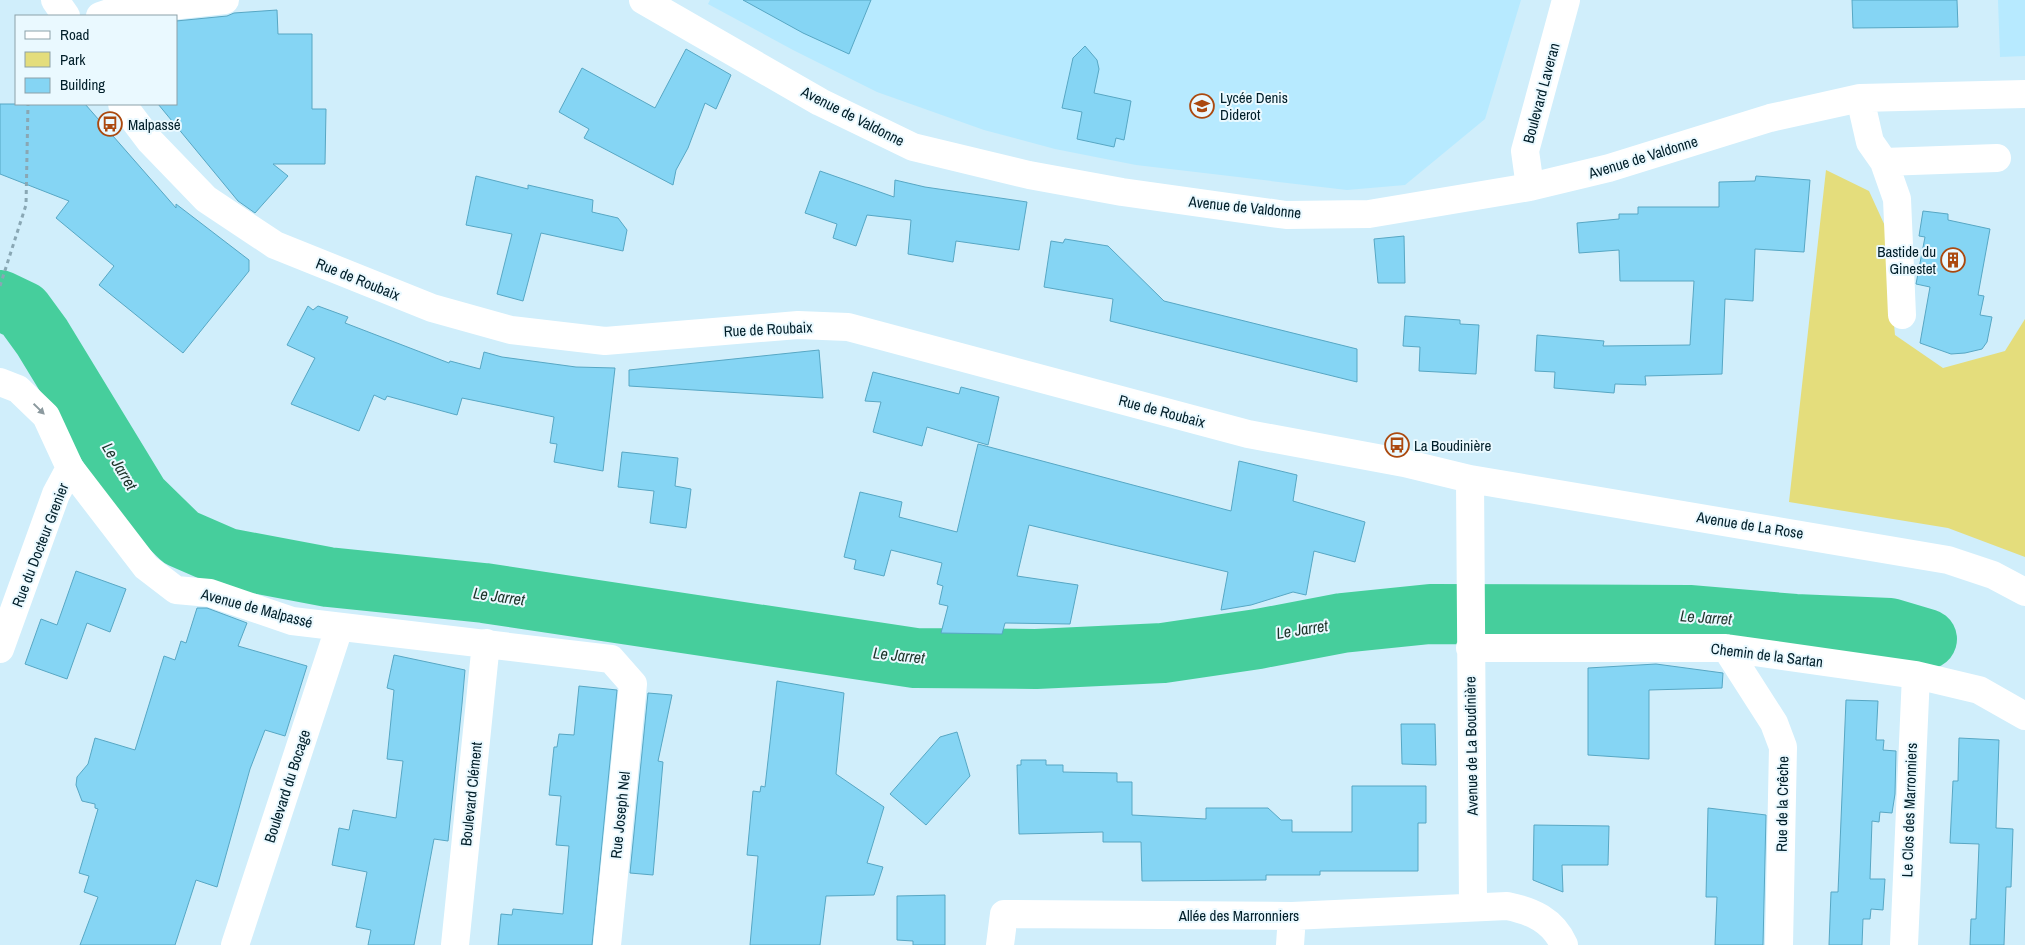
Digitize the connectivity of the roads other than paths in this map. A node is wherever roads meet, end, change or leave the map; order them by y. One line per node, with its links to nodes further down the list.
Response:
1 (55, 0): 5 (street)
2 (225, 0): 6 (street)
3 (643, 0): 12 (street, Avenue de Valdonne)
4 (1566, 0): 12 (street, Boulevard Laveran)
5 (65, 15)
6 (103, 15)
7 (2025, 94): 8 (street, Avenue de Valdonne)
8 (1860, 98): 11 (street); 12 (street, Avenue de Valdonne)
9 (123, 105): 16 (street, Rue de Roubaix)
10 (1997, 158): 11 (street)
11 (1884, 162): 13 (street)
12 (1530, 187)
13 (1902, 315)
14 (0, 382): 15 (street, Avenue de Malpassé, one-way to 15)
15 (70, 468): 18 (street, Avenue de Malpassé); 22 (street, Rue du Docteur Grenier)
16 (1470, 479): 17 (street, Avenue de La Rose); 19 (street, Avenue de La Boudinière)
17 (2025, 592)
18 (339, 628): 20 (street, Avenue de Malpassé); 28 (street, Boulevard du Bocage)
19 (1470, 635): 21 (street, Chemin de la Sartan); 26 (street, Avenue de La Boudinière)
20 (486, 643): 24 (street, Avenue de Malpassé); 29 (street, Boulevard Clément)
21 (1726, 648): 23 (street, Chemin de la Sartan); 34 (street, Rue de la Crêche)
22 (0, 650)
23 (1916, 676): 25 (street, Chemin de la Sartan); 35 (street, Le Clos des Marronniers)
24 (633, 684): 30 (street, Rue Joseph Nel)
25 (2025, 716)
26 (1473, 906): 27 (street, Allée des Marronniers); 33 (street)
27 (1292, 916): 31 (street, Allée des Marronniers); 32 (street)
28 (235, 945)
29 (455, 945)
30 (606, 945)
31 (1000, 945)
32 (1290, 945)
33 (1564, 945)
34 (1779, 945)
35 (1904, 945)

